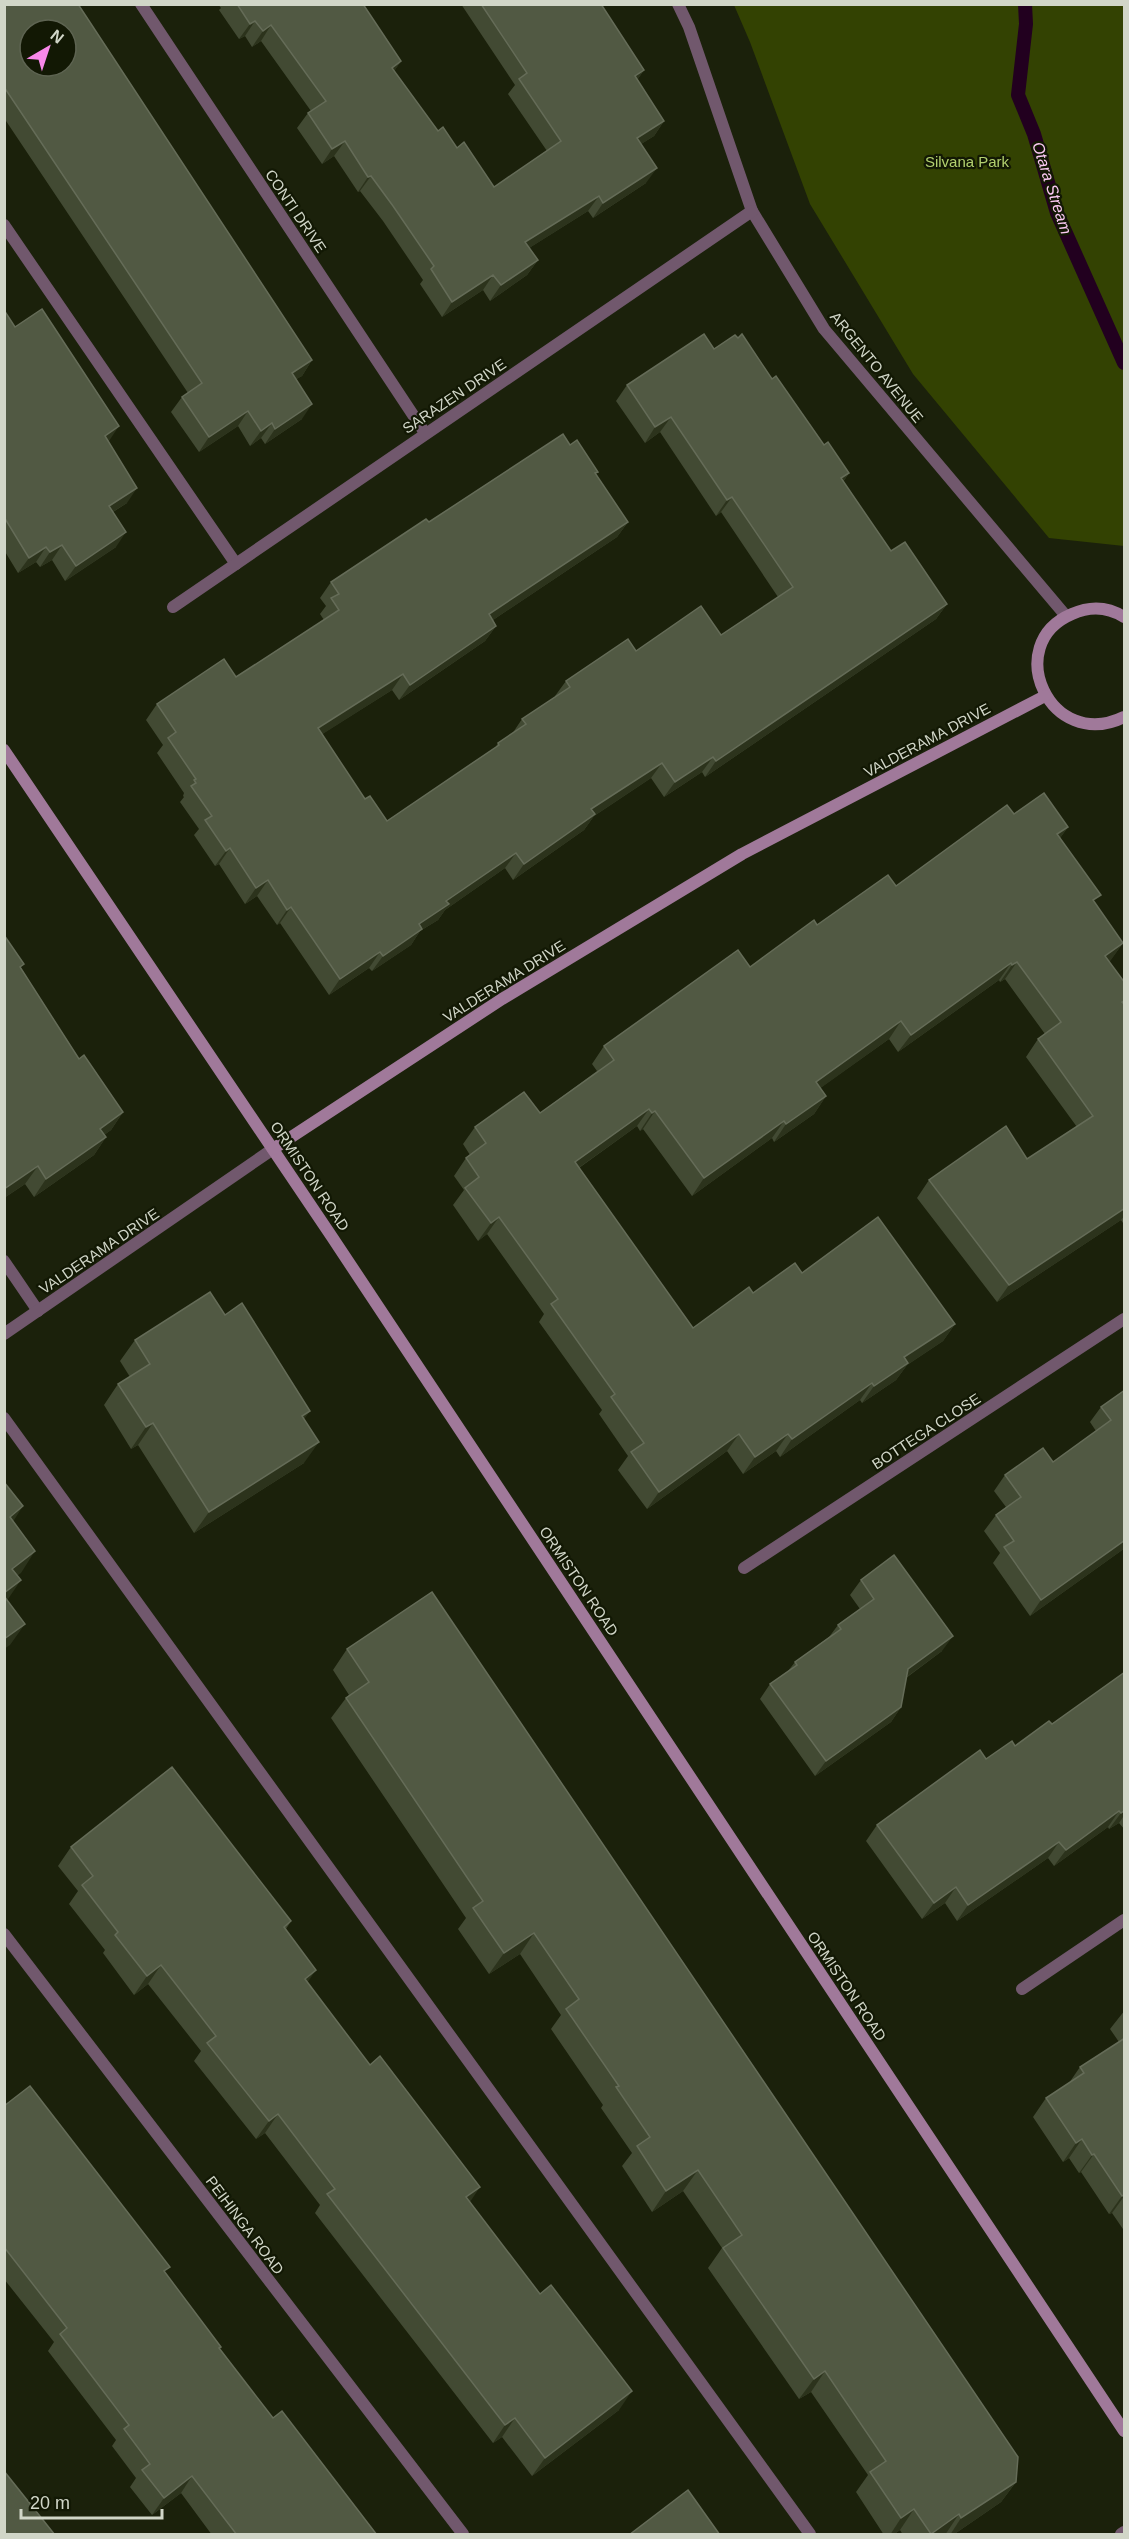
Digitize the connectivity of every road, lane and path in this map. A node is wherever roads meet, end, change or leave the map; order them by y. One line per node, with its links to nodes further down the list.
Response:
1 (141, 4): 5 (street, CONTI DRIVE)
2 (678, 4): 3 (street, ARGENTO AVENUE)
3 (752, 211): 5 (street, SARAZEN DRIVE); 8 (street, ARGENTO AVENUE)
4 (4, 225): 6 (street)
5 (425, 433): 6 (street, SARAZEN DRIVE)
6 (236, 564): 7 (street, SARAZEN DRIVE)
7 (173, 607)
8 (1066, 616): 9 (main road); 10 (main road)
9 (1125, 617)
10 (1045, 696): 11 (main road); 13 (main road, VALDERAMA DRIVE)
11 (1125, 717)
12 (4, 750): 13 (main road, ORMISTON ROAD)
13 (273, 1149): 15 (street, VALDERAMA DRIVE); 23 (main road, ORMISTON ROAD)
14 (4, 1261): 15 (street)
15 (38, 1311): 17 (street, VALDERAMA DRIVE)
16 (1125, 1319): 19 (street, BOTTEGA CLOSE)
17 (4, 1334)
18 (4, 1418): 25 (street)
19 (744, 1568)
20 (1125, 1920): 22 (street)
21 (4, 1934): 24 (street, PEIHINGA ROAD)
22 (1022, 1989)
23 (1125, 2431)
24 (463, 2535)
25 (810, 2535)

